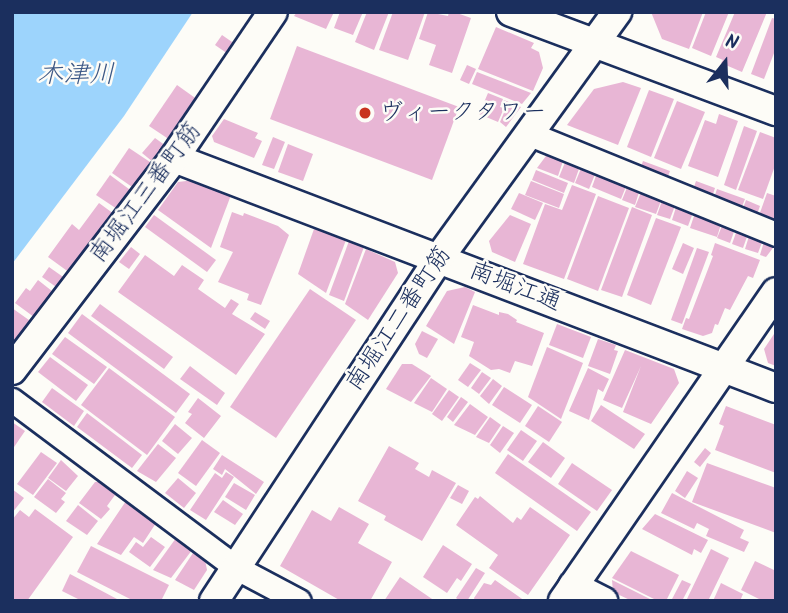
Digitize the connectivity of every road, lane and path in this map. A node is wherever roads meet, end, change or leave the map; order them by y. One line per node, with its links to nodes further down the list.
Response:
1 (273, 12): 7 (street, 南堀江三番町筋)
2 (511, 12): 4 (street)
3 (617, 12): 4 (street, 南堀江二番町筋)
4 (596, 45): 5 (street); 6 (street, 南堀江二番町筋)
5 (776, 111)
6 (530, 134): 8 (street); 9 (street, 南堀江二番町筋)
7 (174, 158): 9 (street, 南堀江通); 12 (street, 南堀江三番町筋)
8 (776, 234)
9 (439, 258): 11 (street, 南堀江通); 15 (street, 南堀江二番町筋)
10 (776, 292): 11 (street)
11 (721, 367): 13 (street, 南堀江通); 16 (street)
12 (12, 370)
13 (776, 388)
14 (12, 400): 15 (street)
15 (235, 567): 17 (street, 南堀江二番町筋); 18 (street)
16 (568, 594): 19 (street)
17 (214, 601)
18 (299, 601)
19 (603, 601)

